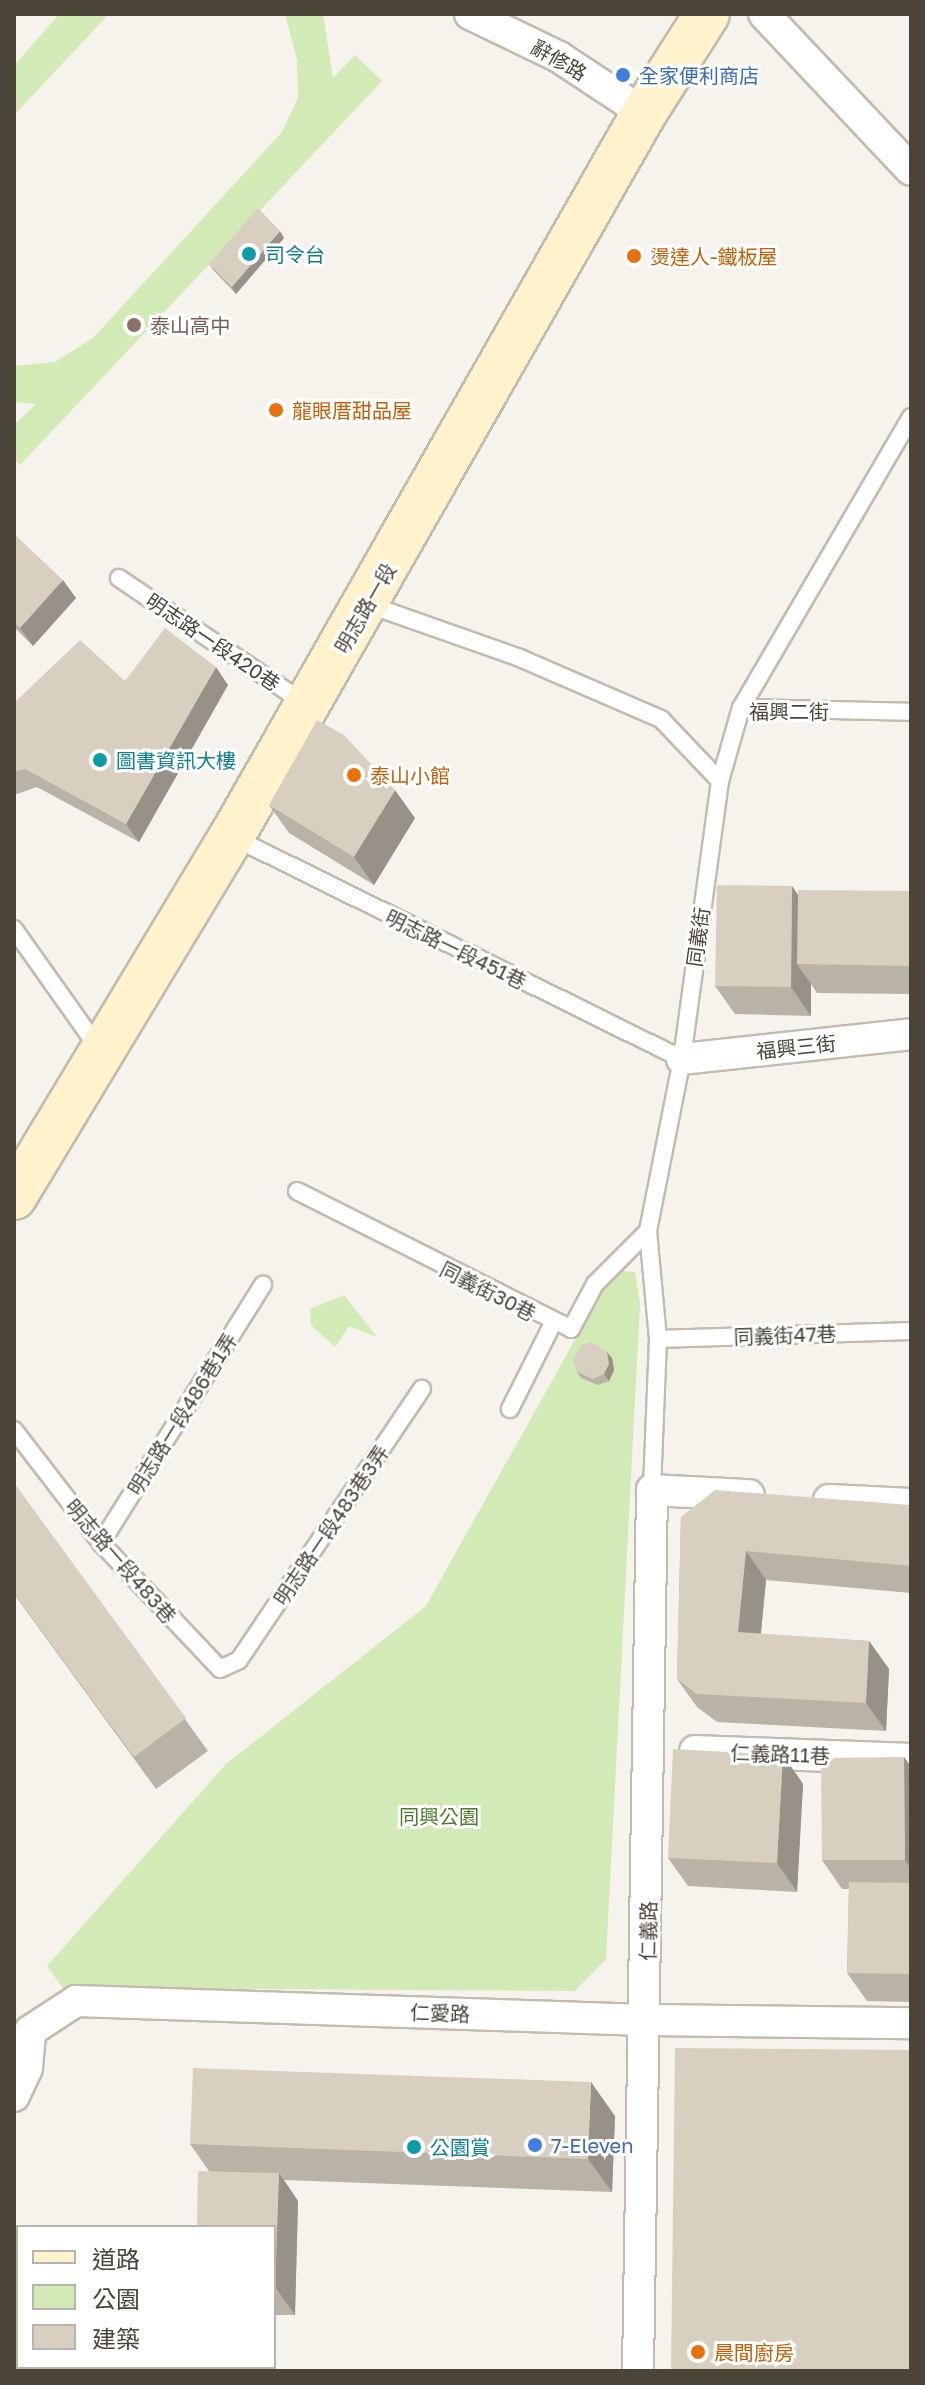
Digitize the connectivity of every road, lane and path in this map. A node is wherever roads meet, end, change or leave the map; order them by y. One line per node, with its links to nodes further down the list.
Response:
1 (470, 14): 4 (street, 辭修路)
2 (707, 14): 5 (main road, 明志路一段)
3 (764, 14): 6 (street)
4 (510, 22): 5 (street, 辭修路)
5 (644, 113): 9 (main road, 明志路一段)
6 (911, 170)
7 (911, 417): 11 (lane)
8 (119, 578): 10 (lane, 明志路一段420巷)
9 (367, 604): 10 (main road, 明志路一段); 13 (lane)
10 (308, 705): 14 (main road, 明志路一段)
11 (741, 708): 12 (lane, 福興二街); 13 (lane, 福興二街)
12 (911, 712)
13 (720, 781): 18 (lane, 同義街)
14 (232, 836): 17 (main road, 明志路一段); 18 (lane, 明志路一段451巷)
15 (14, 929): 17 (lane)
16 (911, 1034): 18 (street, 福興三街)
17 (102, 1053): 20 (main road, 明志路一段)
18 (682, 1059): 21 (lane, 同義街)
19 (297, 1191): 23 (lane, 同義街30巷)
20 (14, 1197)
21 (648, 1231): 23 (lane, 同義街30巷); 25 (lane, 同義街)
22 (263, 1285): 33 (lane, 明志路一段486巷1弄)
23 (553, 1323): 27 (lane)
24 (911, 1331): 25 (lane, 同義街47巷)
25 (658, 1339): 29 (lane, 同義街)
26 (422, 1389): 34 (lane, 明志路一段483巷3弄)
27 (510, 1409)
28 (14, 1430): 33 (lane, 明志路一段483巷)
29 (652, 1490): 30 (street); 35 (street, 仁義路)
30 (774, 1497)
31 (804, 1498): 32 (street)
32 (911, 1504)
33 (101, 1543): 34 (lane, 明志路一段483巷)
34 (239, 1660)
35 (649, 1749): 36 (street, 仁義路11巷); 37 (street, 仁義路)
36 (911, 1759)
37 (647, 2020): 38 (street, 仁愛路); 39 (street, 仁愛路); 41 (street, 仁義路)
38 (911, 2023)
39 (21, 2069): 40 (street)
40 (14, 2096)
41 (638, 2371)

